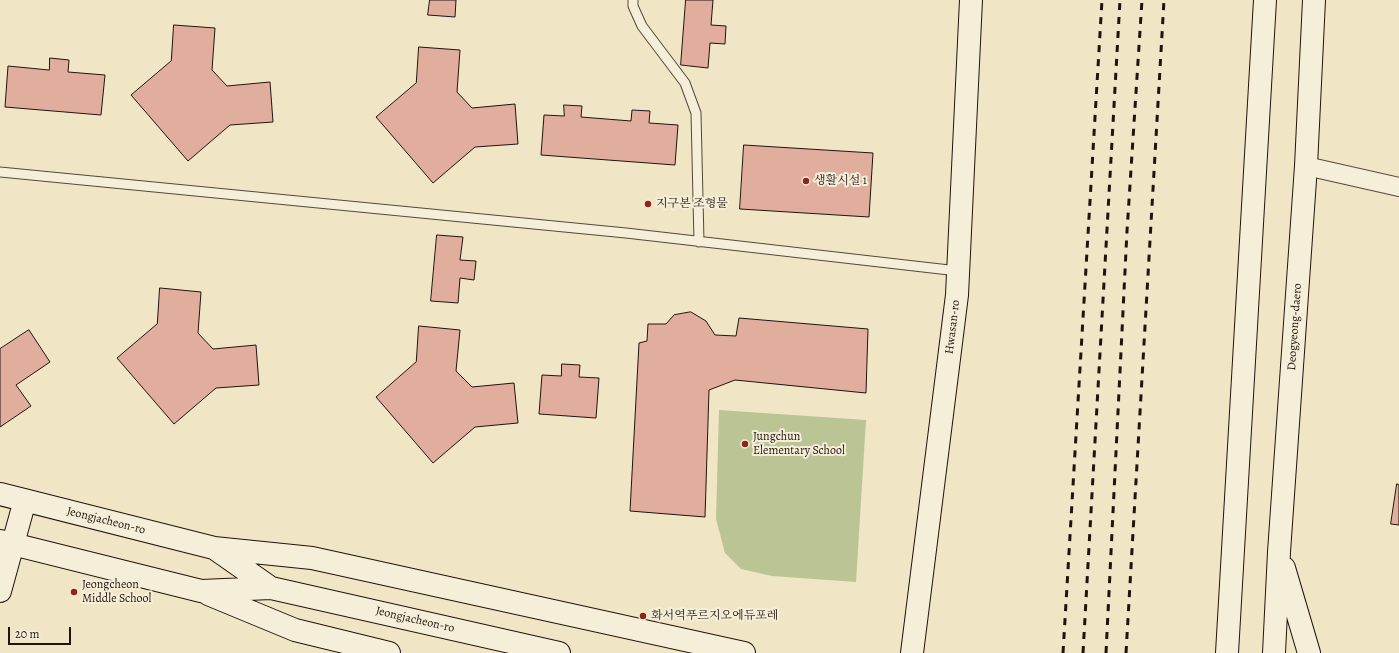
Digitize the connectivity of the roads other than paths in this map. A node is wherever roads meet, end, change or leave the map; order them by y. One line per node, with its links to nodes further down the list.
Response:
1 (633, 0): 8 (lane)
2 (971, 0): 9 (street, Hwasan-ro)
3 (1265, 0): 22 (street)
4 (1314, 0): 5 (street, Deogyeong-daero)
5 (1306, 166): 7 (street); 14 (street, Deogyeong-daero)
6 (0, 172): 8 (lane)
7 (1399, 187)
8 (699, 242): 9 (lane)
9 (958, 271): 21 (street, Hwasan-ro)
10 (0, 494): 11 (street, Jeongjacheon-ro)
11 (25, 500): 12 (street); 13 (street, Jeongjacheon-ro)
12 (6, 542): 16 (street); 17 (street, Jeongjacheon-ro)
13 (214, 548): 15 (street, Jeongjacheon-ro); 20 (street)
14 (1279, 552): 23 (street, Deogyeong-daero); 24 (street)
15 (271, 588): 17 (street, Jeongjacheon-ro); 19 (street, Jeongjacheon-ro)
16 (0, 591)
17 (201, 591): 18 (street)
18 (389, 653)
19 (559, 653)
20 (744, 653)
21 (912, 653)
22 (1227, 653)
23 (1274, 653)
24 (1310, 653)

